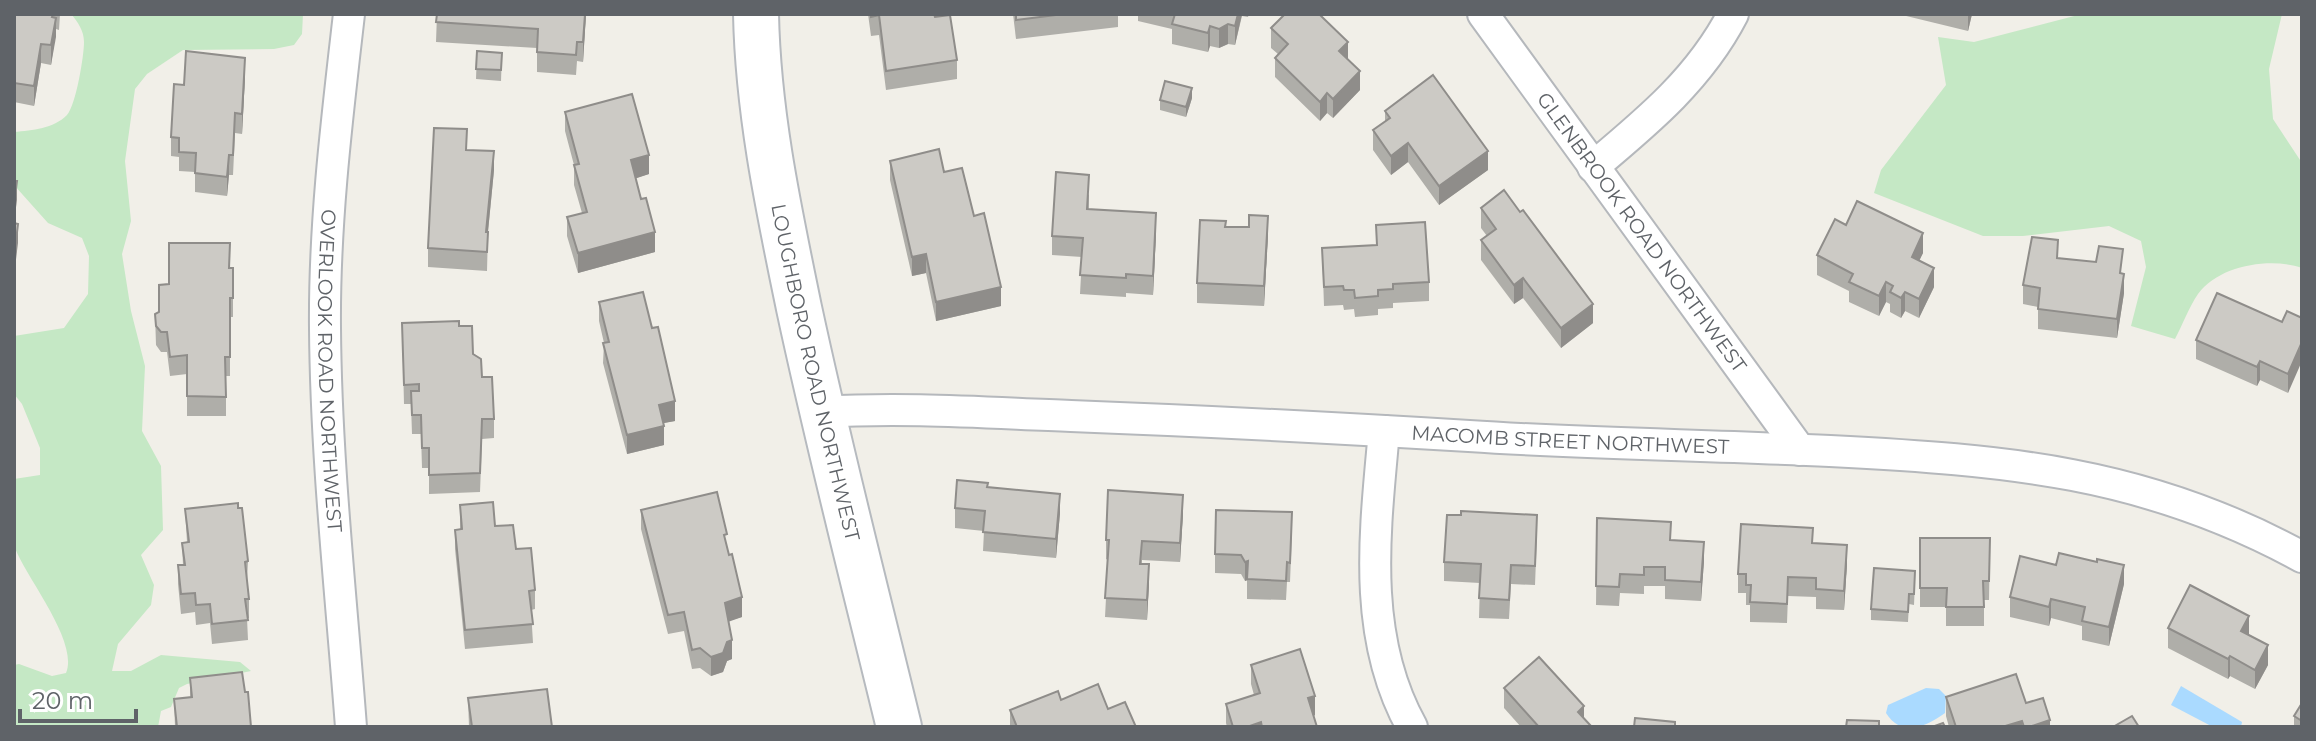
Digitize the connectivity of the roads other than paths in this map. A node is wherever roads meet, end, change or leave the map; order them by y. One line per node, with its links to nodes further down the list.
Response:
1 (349, 14): 10 (street, OVERLOOK ROAD NORTHWEST)
2 (756, 14): 6 (main road, LOUGHBORO ROAD NORTHWEST)
3 (1483, 14): 5 (street, GLENBROOK ROAD NORTHWEST)
4 (1733, 14): 5 (street)
5 (1593, 167): 8 (street, GLENBROOK ROAD NORTHWEST)
6 (823, 412): 7 (street, MACOMB STREET NORTHWEST); 11 (main road, LOUGHBORO ROAD NORTHWEST)
7 (1384, 431): 8 (street, MACOMB STREET NORTHWEST); 12 (street)
8 (1800, 450): 9 (street, MACOMB STREET NORTHWEST)
9 (2302, 557)
10 (351, 727)
11 (899, 727)
12 (1412, 727)

